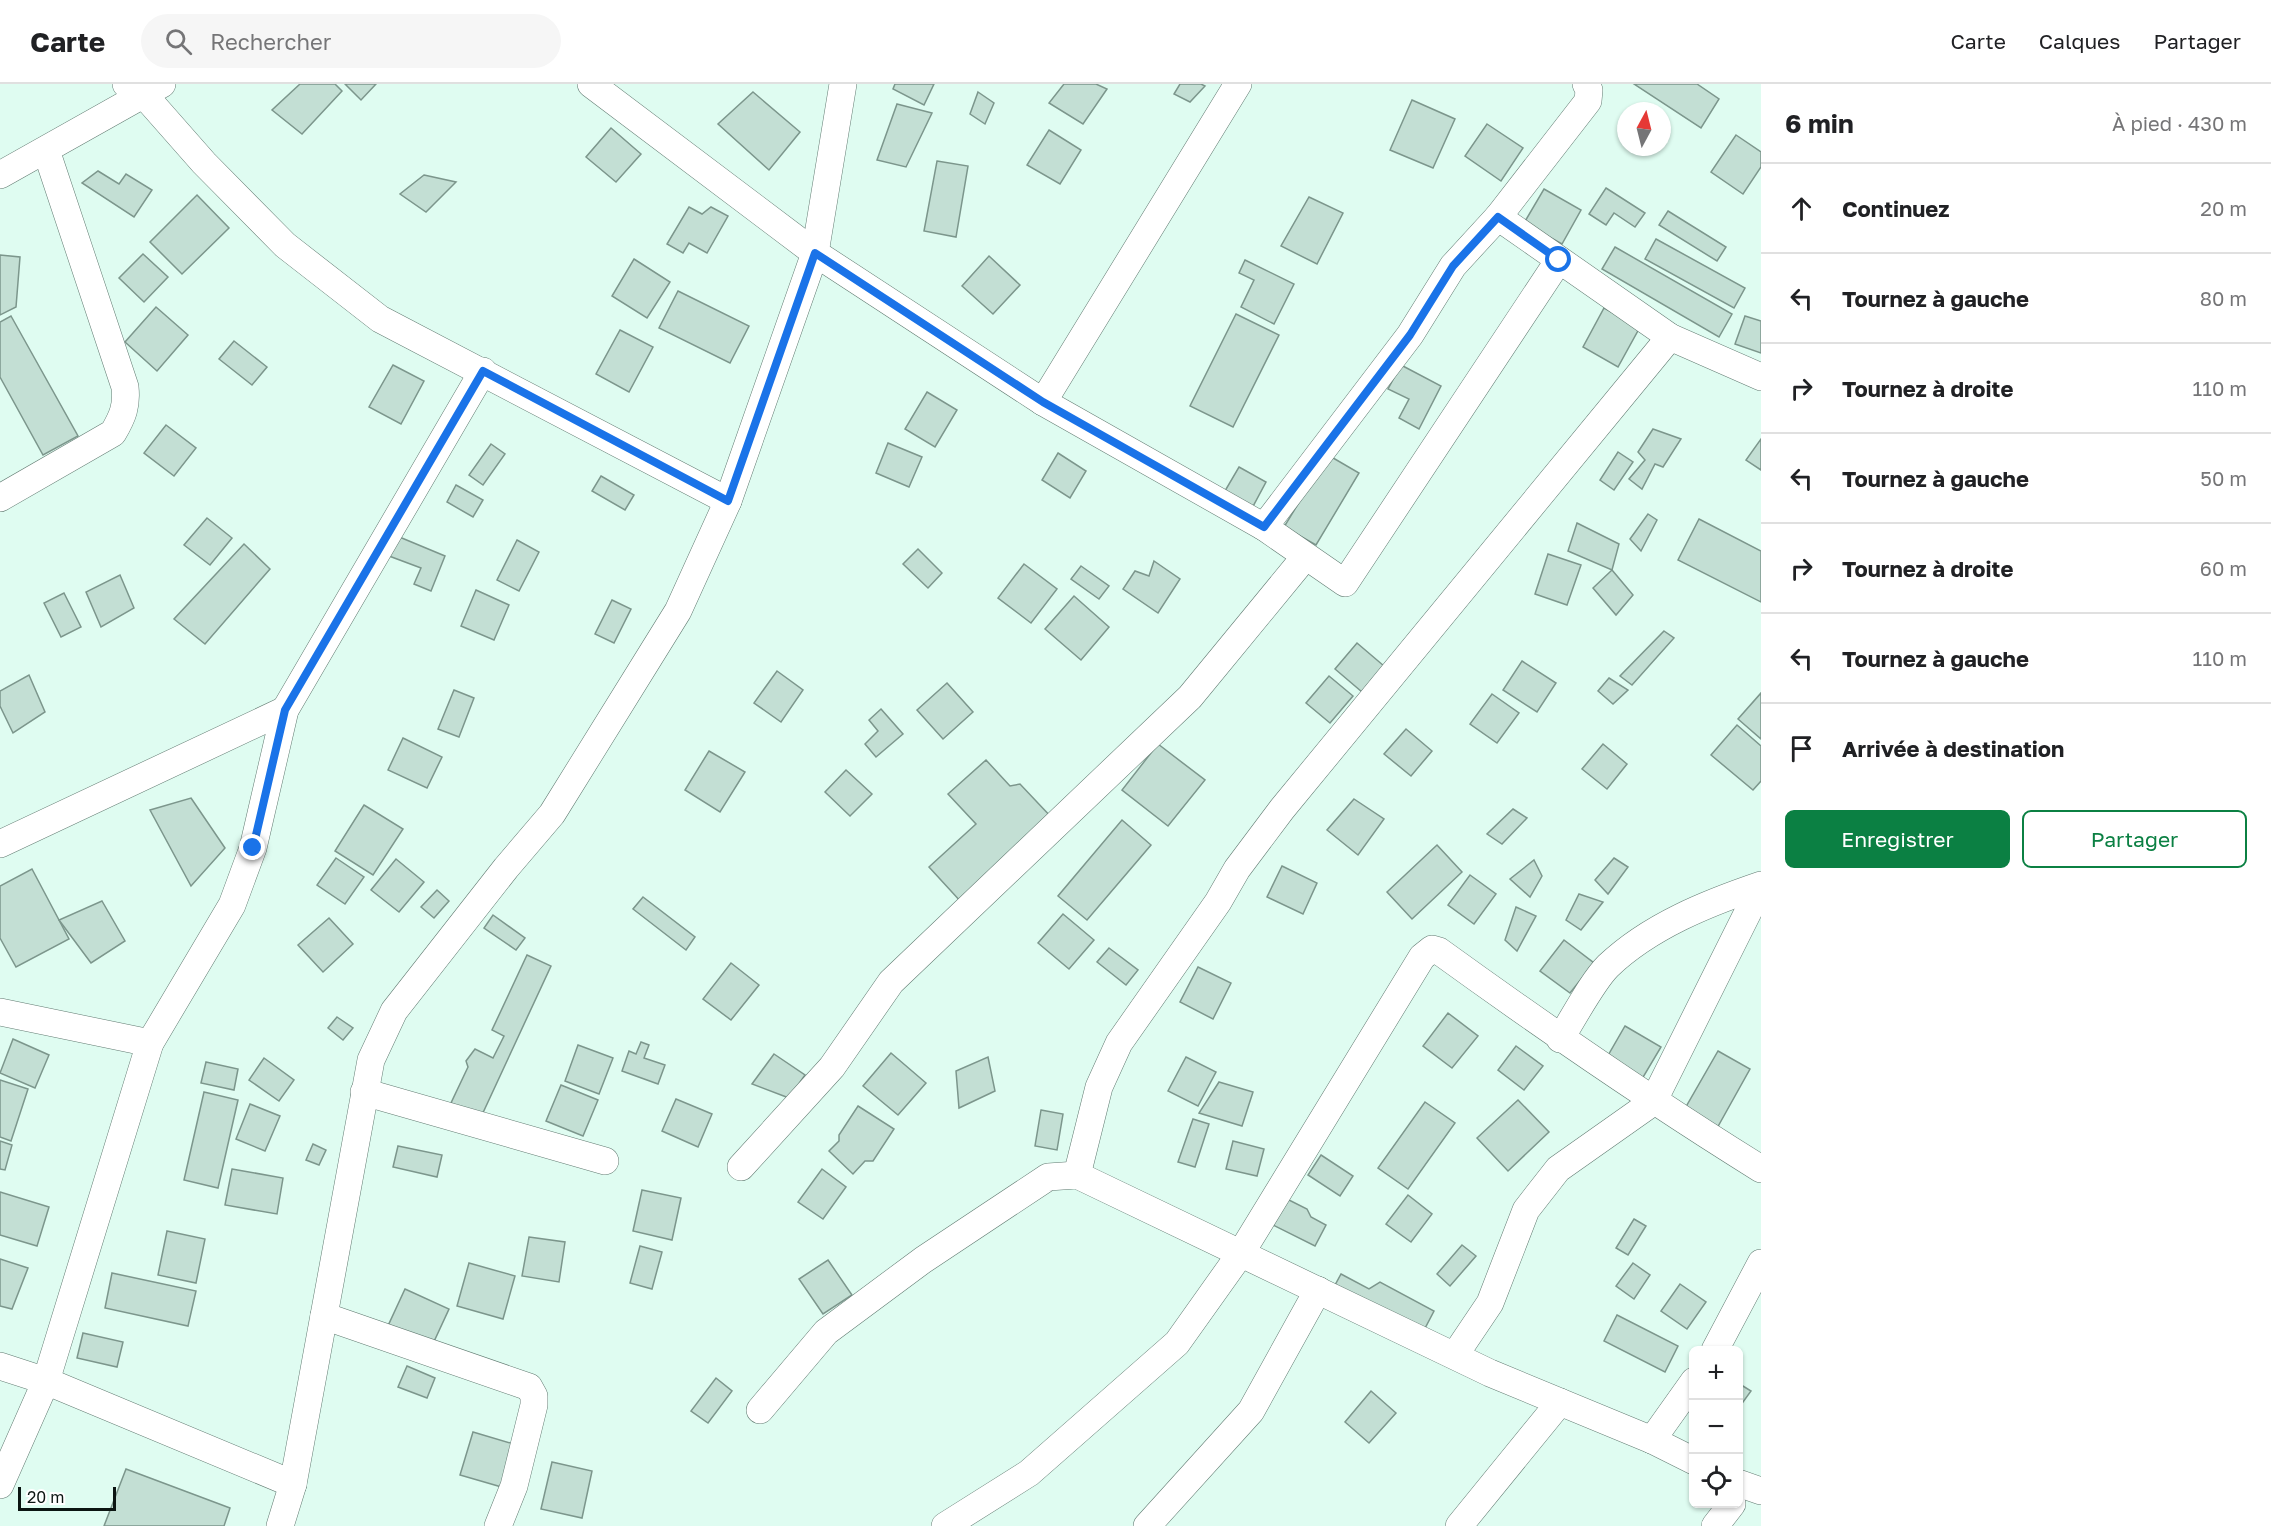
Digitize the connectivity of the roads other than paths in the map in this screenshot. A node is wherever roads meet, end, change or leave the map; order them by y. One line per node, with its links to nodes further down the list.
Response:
1 (591, 84): 9 (street)
2 (843, 84): 9 (street)
3 (1238, 84): 14 (street)
4 (1586, 84): 8 (street)
5 (144, 88): 6 (street); 12 (street)
6 (46, 150): 7 (street); 15 (street)
7 (0, 175)
8 (1498, 217): 10 (street); 17 (street)
9 (815, 253): 14 (street); 16 (street)
10 (1559, 260): 11 (street); 18 (street)
11 (1670, 337): 13 (street); 30 (street)
12 (483, 371): 16 (street); 19 (street)
13 (1761, 377)
14 (1043, 402): 17 (street)
15 (0, 498)
16 (728, 501): 25 (street)
17 (1264, 527): 18 (street)
18 (1305, 557): 28 (street)
19 (285, 710): 20 (street); 24 (street)
20 (0, 844)
21 (1761, 886): 23 (street); 26 (street)
22 (0, 1012): 24 (street)
23 (1560, 1039): 26 (street); 31 (street)
24 (150, 1043): 38 (street)
25 (364, 1092): 27 (street); 34 (street)
26 (1653, 1102): 29 (street); 36 (street)
27 (605, 1161)
28 (741, 1167)
29 (1761, 1169)
30 (1077, 1175): 31 (street); 41 (street)
31 (1241, 1253): 33 (street); 49 (street)
32 (1761, 1263): 35 (street)
33 (1318, 1290): 36 (street); 50 (street)
34 (324, 1316): 44 (street); 48 (street)
35 (1717, 1346)
36 (1455, 1355): 40 (street)
37 (0, 1366): 38 (street)
38 (46, 1381): 44 (street); 45 (street)
39 (1689, 1388): 42 (street)
40 (1560, 1402): 42 (street); 51 (street)
41 (760, 1410)
42 (1652, 1440): 43 (street)
43 (1689, 1458)
44 (293, 1484): 47 (street)
45 (0, 1485)
46 (1730, 1508): 52 (street)
47 (280, 1526)
48 (498, 1526)
49 (945, 1526)
50 (1147, 1526)
51 (1459, 1526)
52 (1715, 1526)

